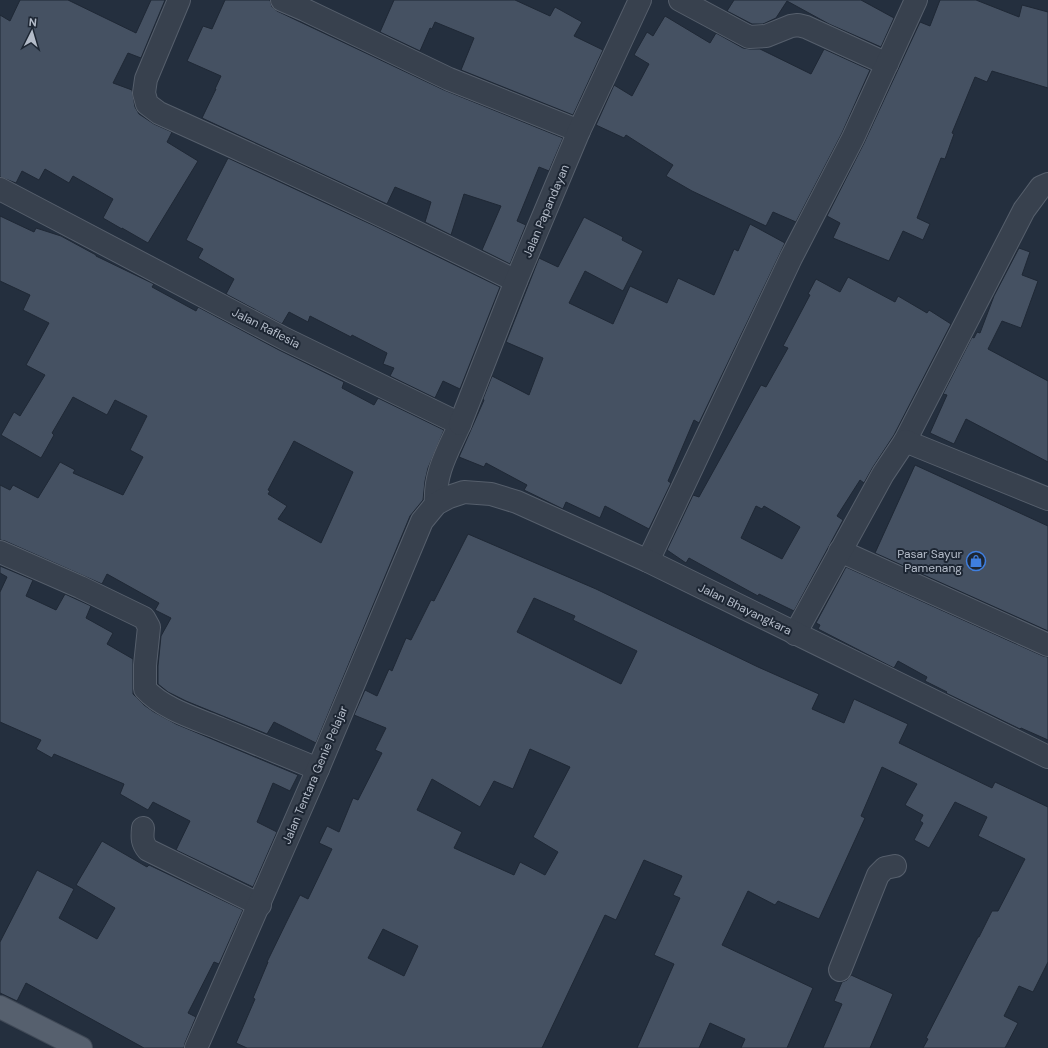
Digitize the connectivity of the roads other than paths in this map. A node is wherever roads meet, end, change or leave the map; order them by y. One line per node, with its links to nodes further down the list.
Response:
1 (178, 0): 10 (street)
2 (282, 0): 7 (street)
3 (640, 0): 7 (street, Jalan Papandayan)
4 (680, 0): 6 (street)
5 (916, 0): 6 (street)
6 (887, 64): 17 (street)
7 (579, 131): 10 (street, Jalan Papandayan)
8 (1048, 184): 12 (street)
9 (0, 189): 11 (street, Jalan Raflesia)
10 (516, 281): 11 (street, Jalan Papandayan)
11 (460, 424): 14 (street)
12 (905, 441): 13 (street); 16 (street)
13 (1048, 499)
14 (436, 504): 17 (street, Jalan Bhayangkara); 21 (street, Jalan Tentara Genie Pelajar)
15 (0, 552): 21 (street)
16 (840, 552): 18 (street); 19 (street)
17 (648, 561): 18 (street, Jalan Bhayangkara)
18 (795, 634): 20 (street, Jalan Bhayangkara)
19 (1048, 645)
20 (1048, 757)
21 (318, 769): 24 (street, Jalan Tentara Genie Pelajar)
22 (143, 828): 24 (street)
23 (895, 866): 25 (street)
24 (260, 905): 28 (street, Jalan Tentara Genie Pelajar)
25 (840, 970)
26 (0, 1007): 27 (main road)
27 (81, 1048)
28 (196, 1048)

